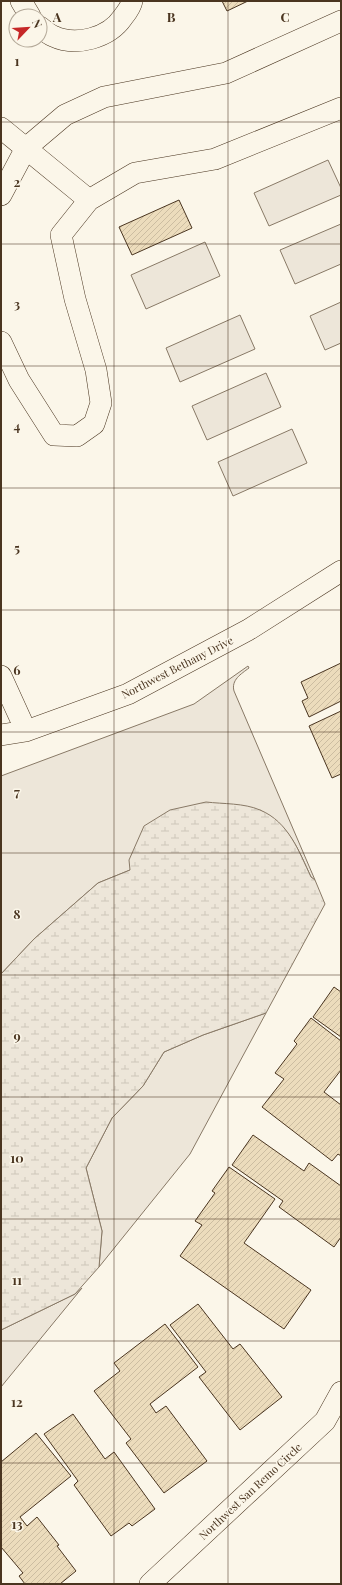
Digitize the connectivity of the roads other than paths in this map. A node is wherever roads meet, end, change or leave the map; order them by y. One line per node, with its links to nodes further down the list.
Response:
1 (132, 1): 3 (street)
2 (341, 21): 6 (street)
3 (48, 32)
4 (341, 108): 8 (street)
5 (1, 128): 6 (street)
6 (26, 148): 7 (street); 8 (street)
7 (1, 195)
8 (89, 200): 9 (street)
9 (1, 342)
10 (341, 571): 12 (street, Northwest Bethany Drive)
11 (1, 676): 12 (street)
12 (26, 731): 13 (street, Northwest Bethany Drive)
13 (1, 735)
14 (341, 1392): 15 (street, Northwest San Remo Circle)
15 (150, 1584)

